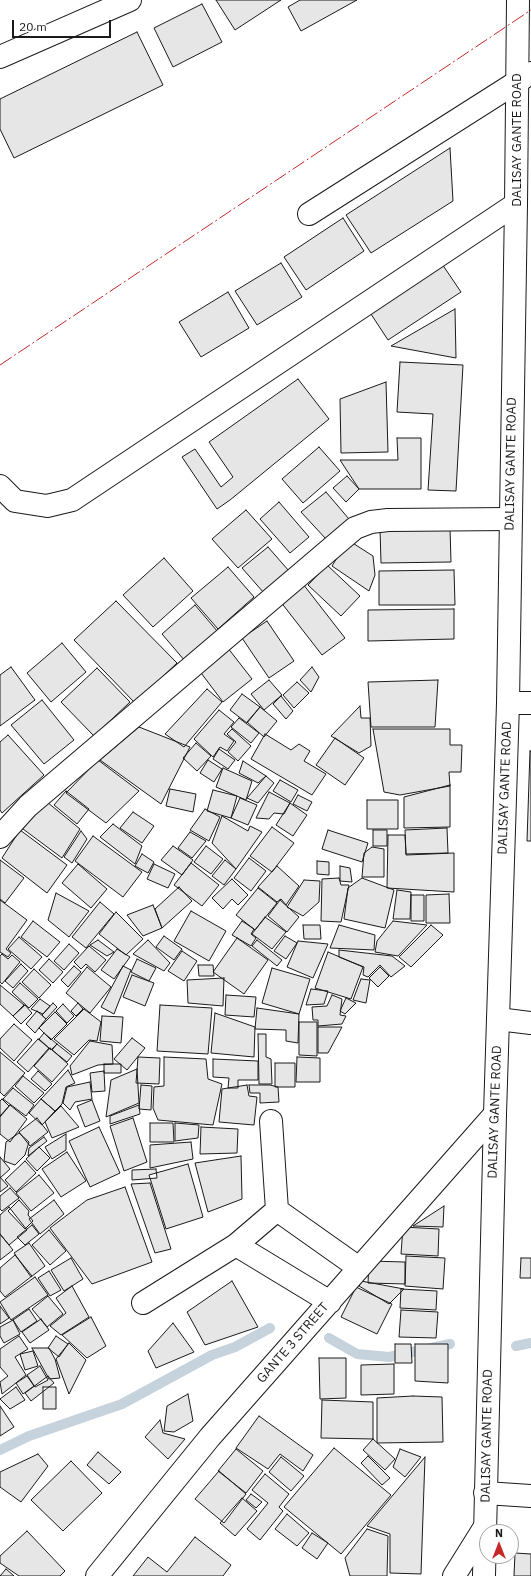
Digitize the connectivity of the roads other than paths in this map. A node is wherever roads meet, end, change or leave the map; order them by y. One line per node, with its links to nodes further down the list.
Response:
1 (130, 0): 3 (street)
2 (518, 0): 4 (street, DALISAY GANTE ROAD)
3 (0, 57)
4 (524, 77): 5 (street, DALISAY GANTE ROAD); 6 (street)
5 (516, 204): 7 (street); 8 (street, DALISAY GANTE ROAD)
6 (309, 214)
7 (0, 486)
8 (510, 519): 9 (street, DALISAY GANTE ROAD); 11 (street)
9 (508, 703): 10 (street); 12 (street, DALISAY GANTE ROAD)
10 (531, 703)
11 (0, 837)
12 (498, 1019): 13 (street); 14 (street, DALISAY GANTE ROAD)
13 (531, 1023)
14 (495, 1114): 18 (street, GANTE 3 STREET); 21 (street, DALISAY GANTE ROAD)
15 (271, 1121): 16 (street)
16 (277, 1210): 17 (street); 18 (street)
17 (236, 1245): 19 (street); 20 (street)
18 (359, 1268): 19 (street, GANTE 3 STREET)
19 (330, 1302): 26 (street, GANTE 3 STREET)
20 (143, 1303)
21 (485, 1492): 22 (street); 23 (street, DALISAY GANTE ROAD)
22 (531, 1496)
23 (484, 1524)
24 (479, 1536): 27 (street)
25 (484, 1564): 28 (street, DALISAY GANTE ROAD)
26 (97, 1576)
27 (454, 1576)
28 (484, 1576)

